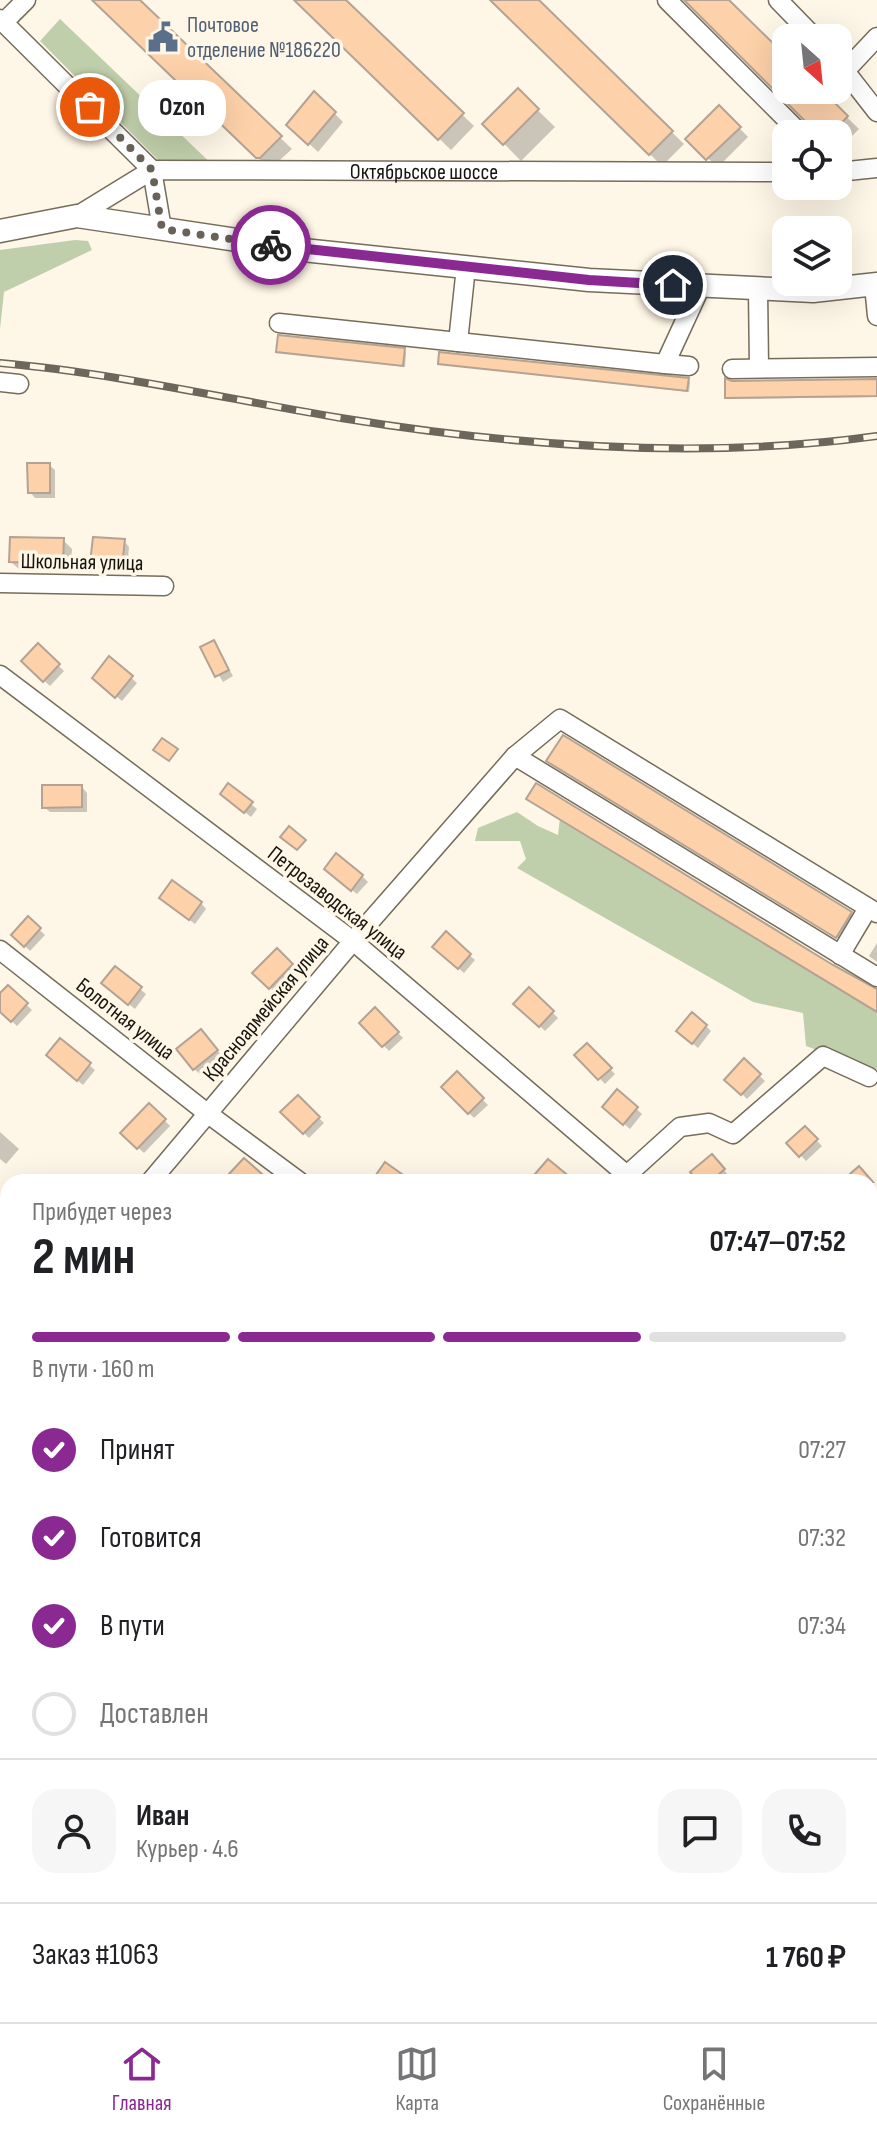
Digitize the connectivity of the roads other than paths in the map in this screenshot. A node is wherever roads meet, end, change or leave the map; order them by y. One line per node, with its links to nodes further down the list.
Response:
1 (26, 0): 4 (street)
2 (667, 0): 10 (street)
3 (778, 0): 5 (street)
4 (2, 20): 12 (street)
5 (801, 24)
6 (877, 37): 7 (street)
7 (852, 58)
8 (852, 79): 9 (street)
9 (877, 112)
10 (787, 120)
11 (877, 168): 13 (street)
12 (152, 170): 14 (street, Октябрьское шоссе); 15 (street); 16 (street)
13 (852, 171)
14 (772, 172)
15 (77, 216): 16 (main road); 17 (main road)
16 (162, 229): 18 (main road)
17 (0, 231)
18 (466, 267): 20 (main road); 24 (street)
19 (876, 284): 21 (main road); 22 (street)
20 (701, 286): 21 (main road); 25 (street)
21 (758, 289): 28 (street)
22 (877, 316)
23 (279, 323): 24 (street)
24 (458, 342): 25 (street)
25 (665, 364): 26 (street)
26 (689, 366)
27 (877, 367): 28 (street)
28 (759, 368): 29 (street)
29 (732, 369)
30 (0, 382): 31 (street)
31 (19, 384)
32 (0, 583): 33 (street, Школьная улица)
33 (164, 586)
34 (0, 675): 37 (street, Петрозаводская улица)
35 (515, 756): 36 (street, Красноармейская улица); 37 (street, Красноармейская улица); 39 (street)
36 (873, 911): 39 (street)
37 (353, 941): 42 (street, Красноармейская улица); 45 (street, Петрозаводская улица)
38 (0, 950): 42 (street, Болотная улица)
39 (840, 955): 40 (street)
40 (877, 977)
41 (869, 1077): 46 (street)
42 (207, 1113): 43 (street, Красноармейская улица); 44 (street, Болотная улица)
43 (157, 1174)
44 (289, 1174)
45 (625, 1174)
46 (636, 1174)

